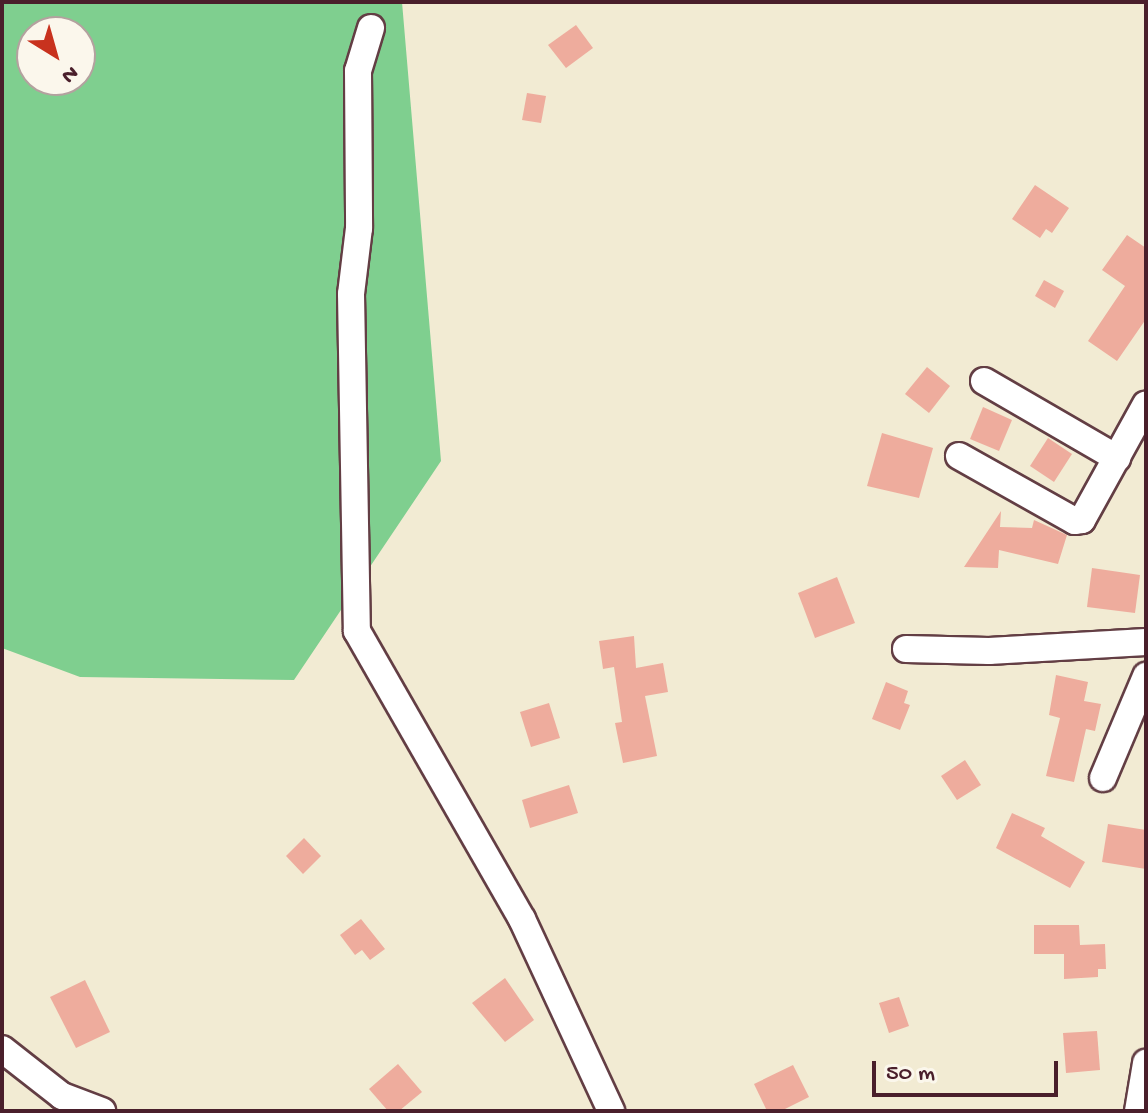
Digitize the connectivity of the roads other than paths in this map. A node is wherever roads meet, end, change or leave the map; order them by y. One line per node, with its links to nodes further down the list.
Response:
1 (371, 28): 13 (street)
2 (984, 381): 5 (street)
3 (1146, 404): 5 (street)
4 (959, 456): 5 (street)
5 (1117, 458)
6 (1146, 642): 7 (street)
7 (906, 649)
8 (1146, 676): 9 (street)
9 (1103, 778)
10 (2, 1049): 12 (street)
11 (1146, 1063): 14 (street)
12 (102, 1111)
13 (611, 1111)
14 (1138, 1111)

